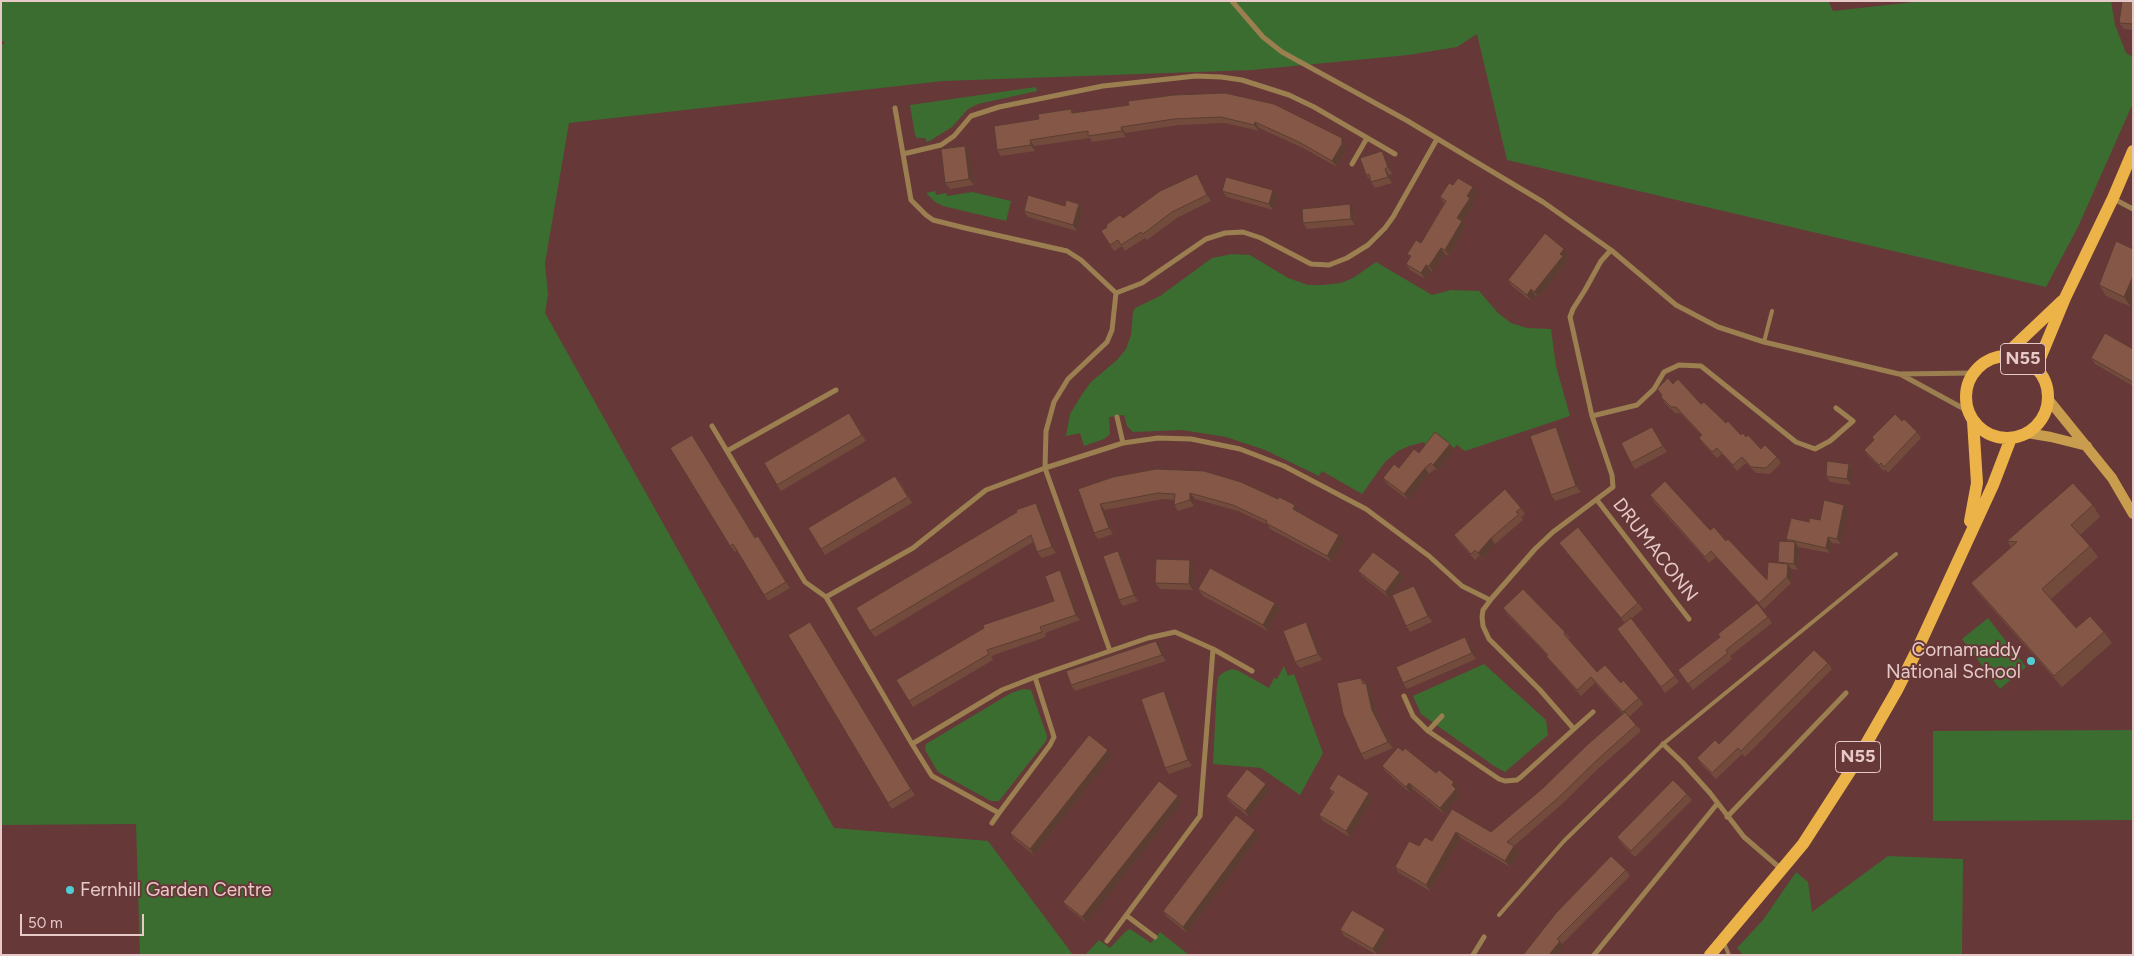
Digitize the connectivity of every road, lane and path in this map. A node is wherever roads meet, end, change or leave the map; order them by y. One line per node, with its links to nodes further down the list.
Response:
1 (1232, 1): 4 (street)
2 (895, 108): 6 (street)
3 (1368, 138): 6 (street); 7 (street); 8 (street)
4 (1437, 139): 11 (street); 12 (street)
5 (2133, 151): 9 (main road, N55)
6 (902, 154): 12 (street)
7 (1395, 154)
8 (1352, 164)
9 (2113, 198): 10 (street); 13 (main road, N55)
10 (2133, 209)
11 (1611, 250): 15 (street); 23 (street, DRUMACONN)
12 (1116, 293): 32 (street)
13 (2064, 298): 16 (main road, N55); 17 (main road, N55)
14 (1772, 311): 15 (lane)
15 (1764, 342): 18 (street)
16 (2004, 356): 17 (main road, N55); 19 (main road, N55)
17 (2036, 368): 21 (main road, N55)
18 (1900, 374): 19 (street); 24 (street)
19 (1972, 374): 24 (main road, N55)
20 (836, 390): 31 (street)
21 (2048, 400): 27 (main road, N55); 30 (main road)
22 (1836, 408): 23 (street)
23 (1592, 416): 33 (street, DRUMACONN)
24 (1970, 416): 28 (main road, N55); 35 (main road, N55)
25 (1117, 417): 29 (street)
26 (712, 426): 31 (street)
27 (2027, 433): 28 (main road, N55); 30 (main road)
28 (2012, 438): 35 (main road, N55)
29 (1123, 444): 32 (street); 38 (street)
30 (2087, 446): 34 (main road)
31 (727, 451): 37 (street)
32 (1045, 468): 37 (street); 41 (street)
33 (1597, 500): 38 (street, DRUMACONN); 39 (street, DRUMACONN)
34 (2133, 514)
35 (1968, 536): 56 (main road, N55)
36 (1896, 554): 51 (lane)
37 (826, 597): 50 (street)
38 (1490, 600): 48 (street, DRUMACONN)
39 (1689, 619)
40 (1212, 649): 41 (street); 42 (street); 58 (street)
41 (1110, 651): 43 (street)
42 (1252, 671)
43 (1034, 677): 50 (street); 53 (street)
44 (1846, 693): 54 (street)
45 (1404, 696): 49 (street)
46 (1593, 712): 48 (street)
47 (1442, 716): 49 (street)
48 (1574, 729): 49 (street)
49 (1428, 731)
50 (912, 744): 53 (street)
51 (1662, 744): 52 (street); 57 (lane)
52 (1717, 804): 54 (street); 64 (street)
53 (999, 813): 55 (street)
54 (1727, 817): 56 (street)
55 (992, 823)
56 (1782, 870): 62 (main road, N55)
57 (1498, 914)
58 (1127, 916): 59 (street); 61 (street)
59 (1155, 937)
60 (1484, 937): 63 (street)
61 (1107, 941)
62 (1723, 941): 65 (main road, N55); 66 (lane)
63 (1473, 955)
64 (1594, 955)
65 (1710, 955)
66 (1729, 955)

